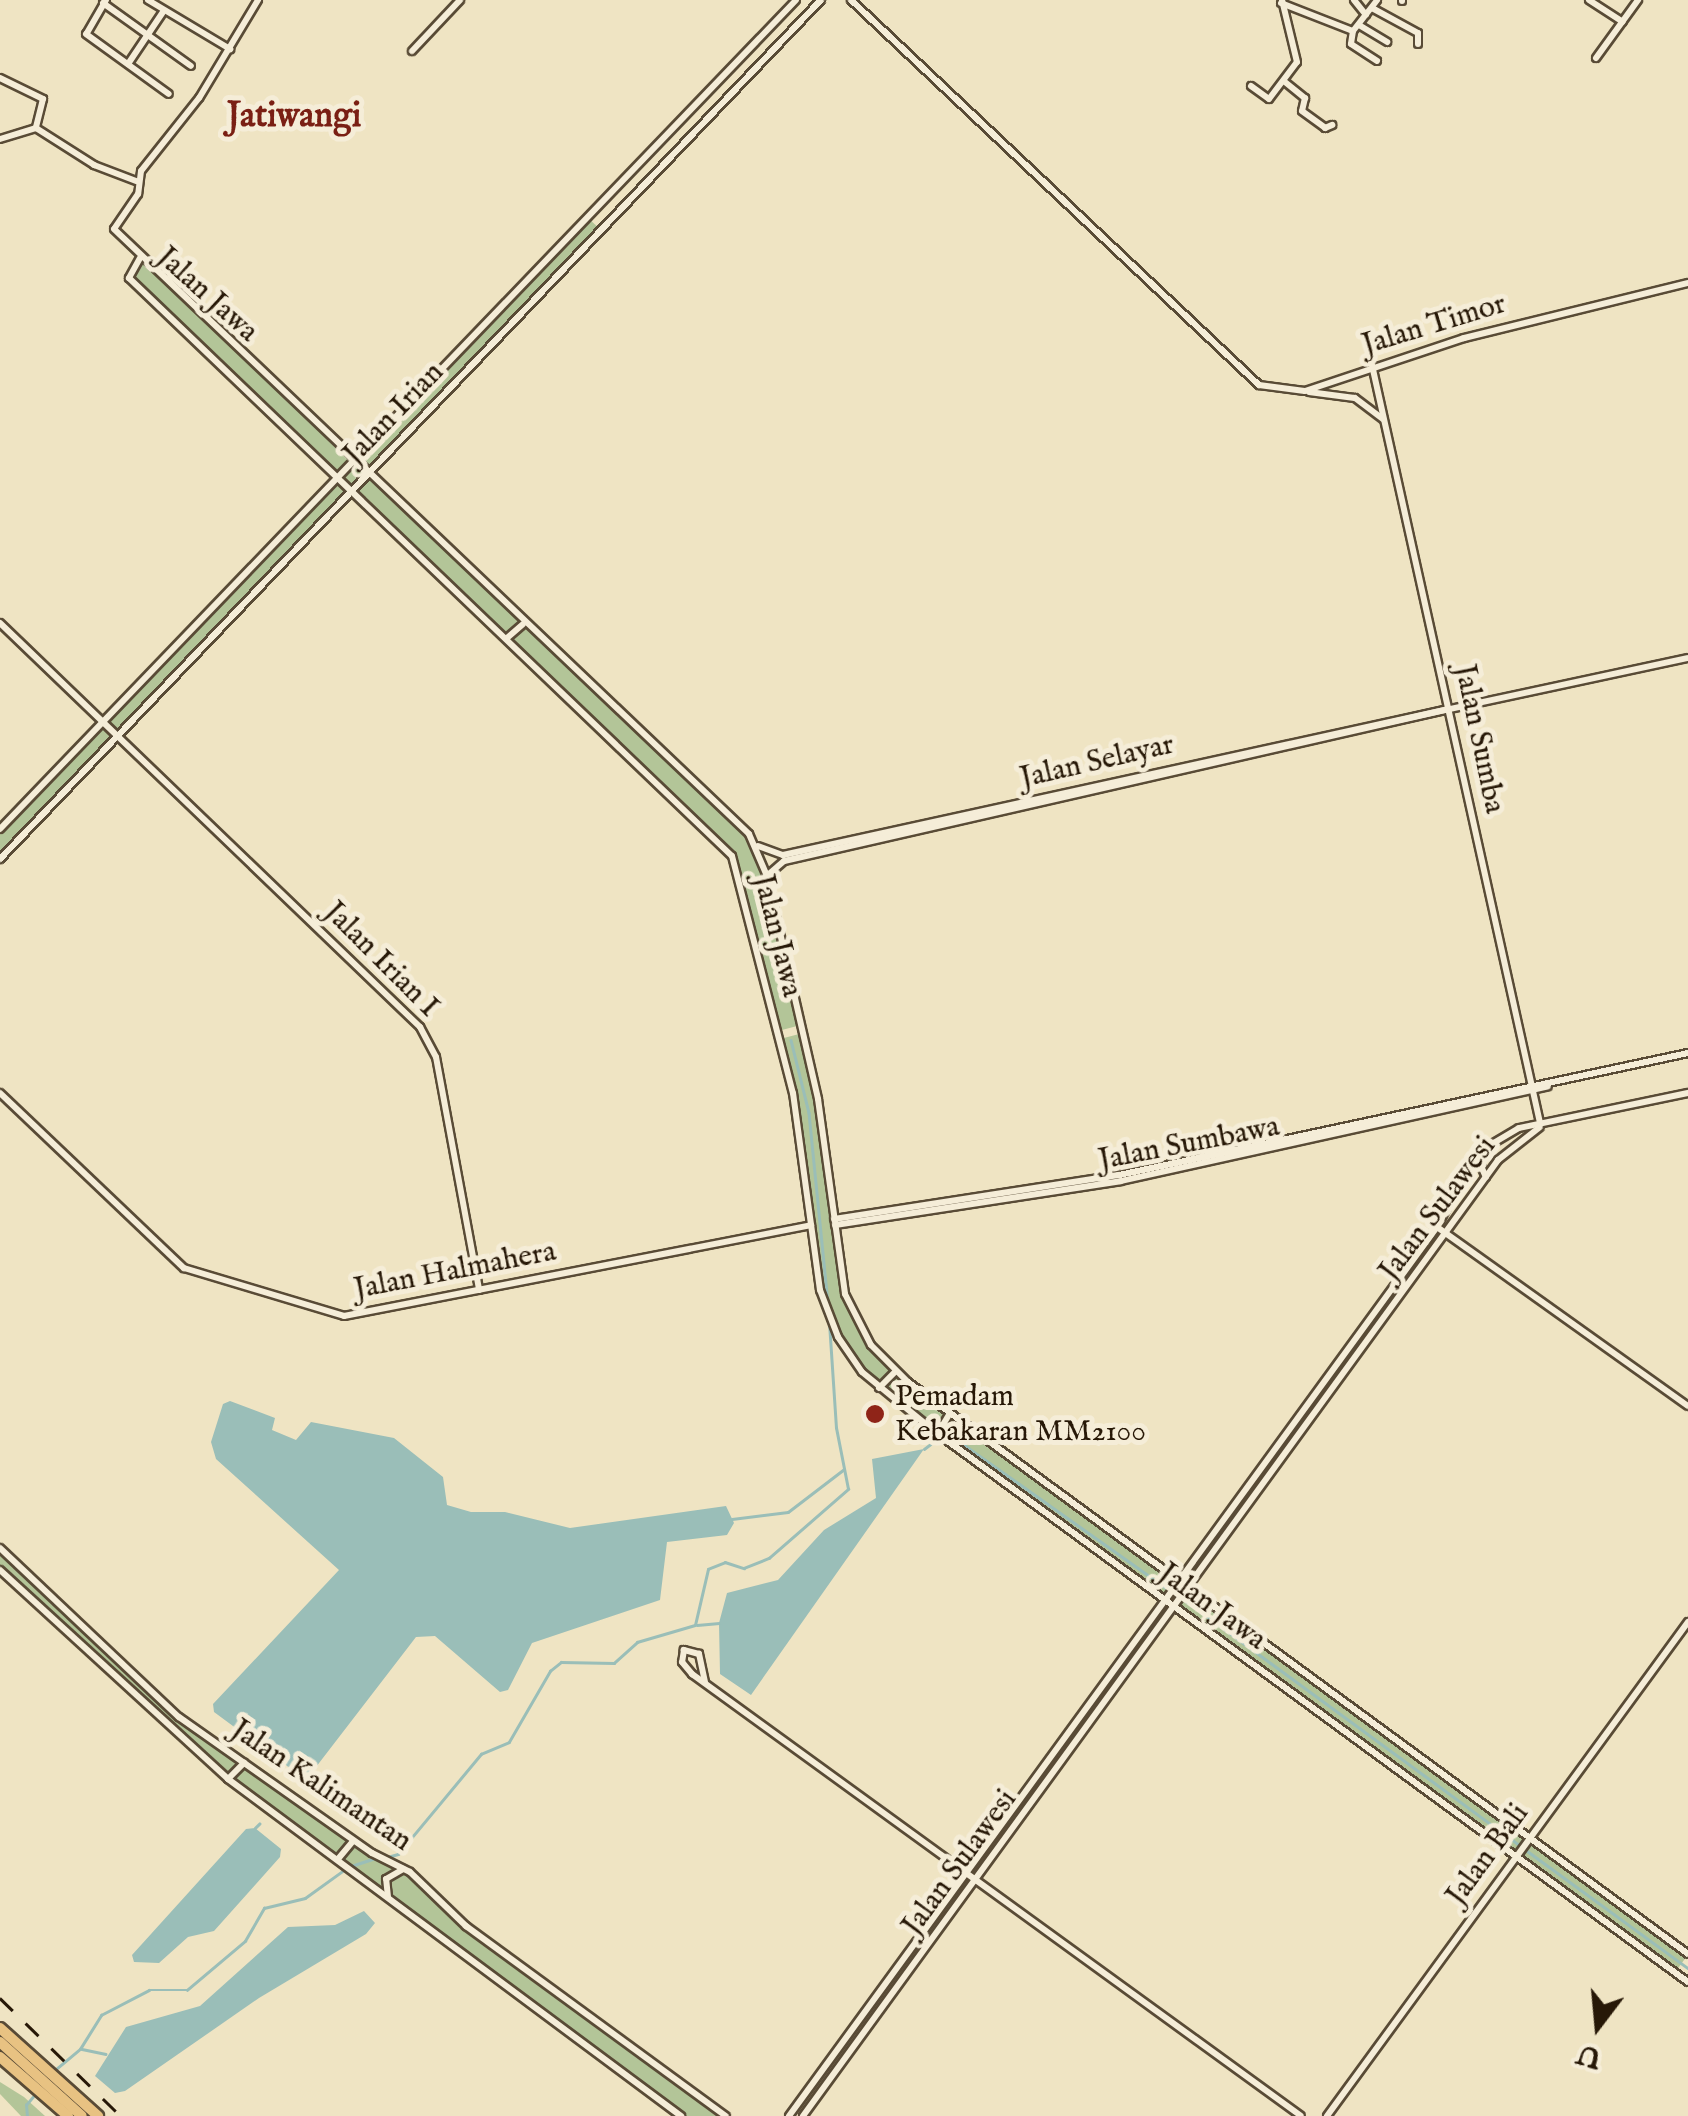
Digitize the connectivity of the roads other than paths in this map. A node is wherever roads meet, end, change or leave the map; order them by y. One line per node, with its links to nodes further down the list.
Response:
1 (148, 0): 13 (street)
2 (258, 0): 20 (street)
3 (460, 0): 21 (street)
4 (796, 0): 34 (street, Jalan Irian)
5 (821, 0): 35 (street, Jalan Irian)
6 (851, 0): 39 (street, Jalan Timor)
7 (1355, 0): 14 (street)
8 (1589, 0): 15 (street)
9 (1638, 0): 15 (street)
10 (104, 2): 17 (street); 24 (street)
11 (1281, 2): 16 (street); 27 (street)
12 (1374, 4): 14 (street); 19 (street)
13 (164, 12): 17 (street); 20 (street)
14 (1366, 15): 16 (street)
15 (1623, 22): 22 (street)
16 (1356, 28): 18 (street); 23 (street)
17 (148, 36): 24 (street); 25 (street)
18 (1387, 42)
19 (1418, 44)
20 (230, 49): 33 (street)
21 (412, 51)
22 (1596, 58)
23 (1377, 61)
24 (128, 64): 29 (street)
25 (190, 66)
26 (0, 78): 31 (street)
27 (1285, 82): 28 (street); 30 (street)
28 (1251, 86)
29 (169, 94)
30 (1332, 124)
31 (36, 128): 32 (street); 33 (street)
32 (0, 139)
33 (136, 181): 36 (street)
34 (588, 218): 35 (street); 41 (street, Jalan Irian)
35 (601, 230): 42 (street, Jalan Irian)
36 (140, 258): 41 (street, Jalan Jawa); 43 (street, Jalan Jawa)
37 (1688, 283): 38 (street, Jalan Timor)
38 (1372, 365): 39 (street, Jalan Timor); 40 (street, Jalan Sumba)
39 (1305, 391): 40 (street)
40 (1384, 420): 49 (street, Jalan Sumba)
41 (354, 462): 42 (street, Jalan Jawa); 43 (street, Jalan Irian)
42 (367, 474): 44 (street, Jalan Irian); 46 (street, Jalan Jawa)
43 (340, 478): 44 (street, Jalan Jawa); 50 (street, Jalan Irian)
44 (352, 490): 47 (street, Jalan Jawa); 51 (street, Jalan Irian)
45 (0, 623): 50 (street, Jalan Irian I)
46 (523, 624): 47 (street); 53 (street, Jalan Jawa)
47 (507, 638): 66 (street, Jalan Jawa)
48 (1688, 658): 49 (street, Jalan Selayar)
49 (1449, 709): 54 (street, Jalan Selayar); 58 (street, Jalan Sumba)
50 (102, 721): 51 (street, Jalan Irian I); 52 (street, Jalan Irian)
51 (117, 736): 55 (street, Jalan Irian); 69 (street, Jalan Irian I)
52 (0, 829)
53 (756, 846): 54 (street, Jalan Selayar); 56 (street, Jalan Jawa)
54 (806, 853): 56 (street, Jalan Selayar)
55 (0, 859)
56 (767, 876): 65 (street, Jalan Jawa)
57 (1688, 1054): 58 (street, Jalan Sumbawa)
58 (1533, 1090): 62 (street, Jalan Sumba); 65 (street, Jalan Sumbawa)
59 (0, 1093): 69 (street, Jalan Halmahera)
60 (1688, 1093): 61 (street)
61 (1551, 1122): 62 (street, Jalan Sulawesi); 64 (street, Jalan Sulawesi)
62 (1540, 1123): 63 (street, Jalan Sulawesi)
63 (1466, 1166): 64 (street); 67 (street, Jalan Sulawesi)
64 (1486, 1177): 68 (street, Jalan Sulawesi)
65 (834, 1222): 70 (street, Jalan Jawa)
66 (811, 1225): 69 (street, Jalan Halmahera); 71 (street, Jalan Jawa)
67 (1437, 1226): 68 (street); 77 (street, Jalan Sulawesi)
68 (1447, 1233): 72 (street); 78 (street, Jalan Sulawesi)
69 (479, 1290)
70 (895, 1372): 71 (street); 73 (street, Jalan Jawa)
71 (879, 1388): 74 (street, Jalan Jawa)
72 (1688, 1406)
73 (950, 1413): 74 (street); 77 (street, Jalan Jawa)
74 (938, 1434): 79 (street, Jalan Jawa)
75 (0, 1548): 83 (street, Jalan Kalimantan)
76 (0, 1570): 84 (street, Jalan Kalimantan)
77 (1177, 1583): 78 (street, Jalan Jawa); 79 (street, Jalan Sulawesi)
78 (1187, 1590): 80 (street, Jalan Sulawesi); 85 (street, Jalan Jawa)
79 (1166, 1598): 80 (street, Jalan Jawa); 90 (street, Jalan Sulawesi)
80 (1176, 1605): 87 (street, Jalan Jawa); 91 (street, Jalan Sulawesi)
81 (1688, 1622): 85 (street, Jalan Bali)
82 (706, 1682): 82 (street); 90 (street)
83 (244, 1762): 84 (street); 86 (street, Jalan Kalimantan)
84 (228, 1778): 88 (street, Jalan Kalimantan)
85 (1528, 1839): 87 (street, Jalan Bali); 93 (street, Jalan Jawa)
86 (353, 1840): 88 (street); 89 (street, Jalan Kalimantan)
87 (1517, 1854): 94 (street, Jalan Jawa); 105 (street, Jalan Bali)
88 (341, 1862): 92 (street, Jalan Kalimantan)
89 (403, 1869): 92 (street); 101 (street, Jalan Kalimantan)
90 (966, 1874): 91 (street); 102 (street, Jalan Sulawesi)
91 (975, 1880): 103 (street, Jalan Sulawesi); 104 (street)
92 (389, 1898): 100 (street, Jalan Kalimantan)
93 (1688, 1954)
94 (1688, 1982)
95 (0, 2028): 99 (highway)
96 (0, 2042): 98 (highway)
97 (0, 2054): 98 (highway); 98 (highway)
98 (75, 2116)
99 (98, 2116)
100 (681, 2116)
101 (726, 2116)
102 (789, 2116)
103 (803, 2116)
104 (1300, 2116)
105 (1327, 2116)

